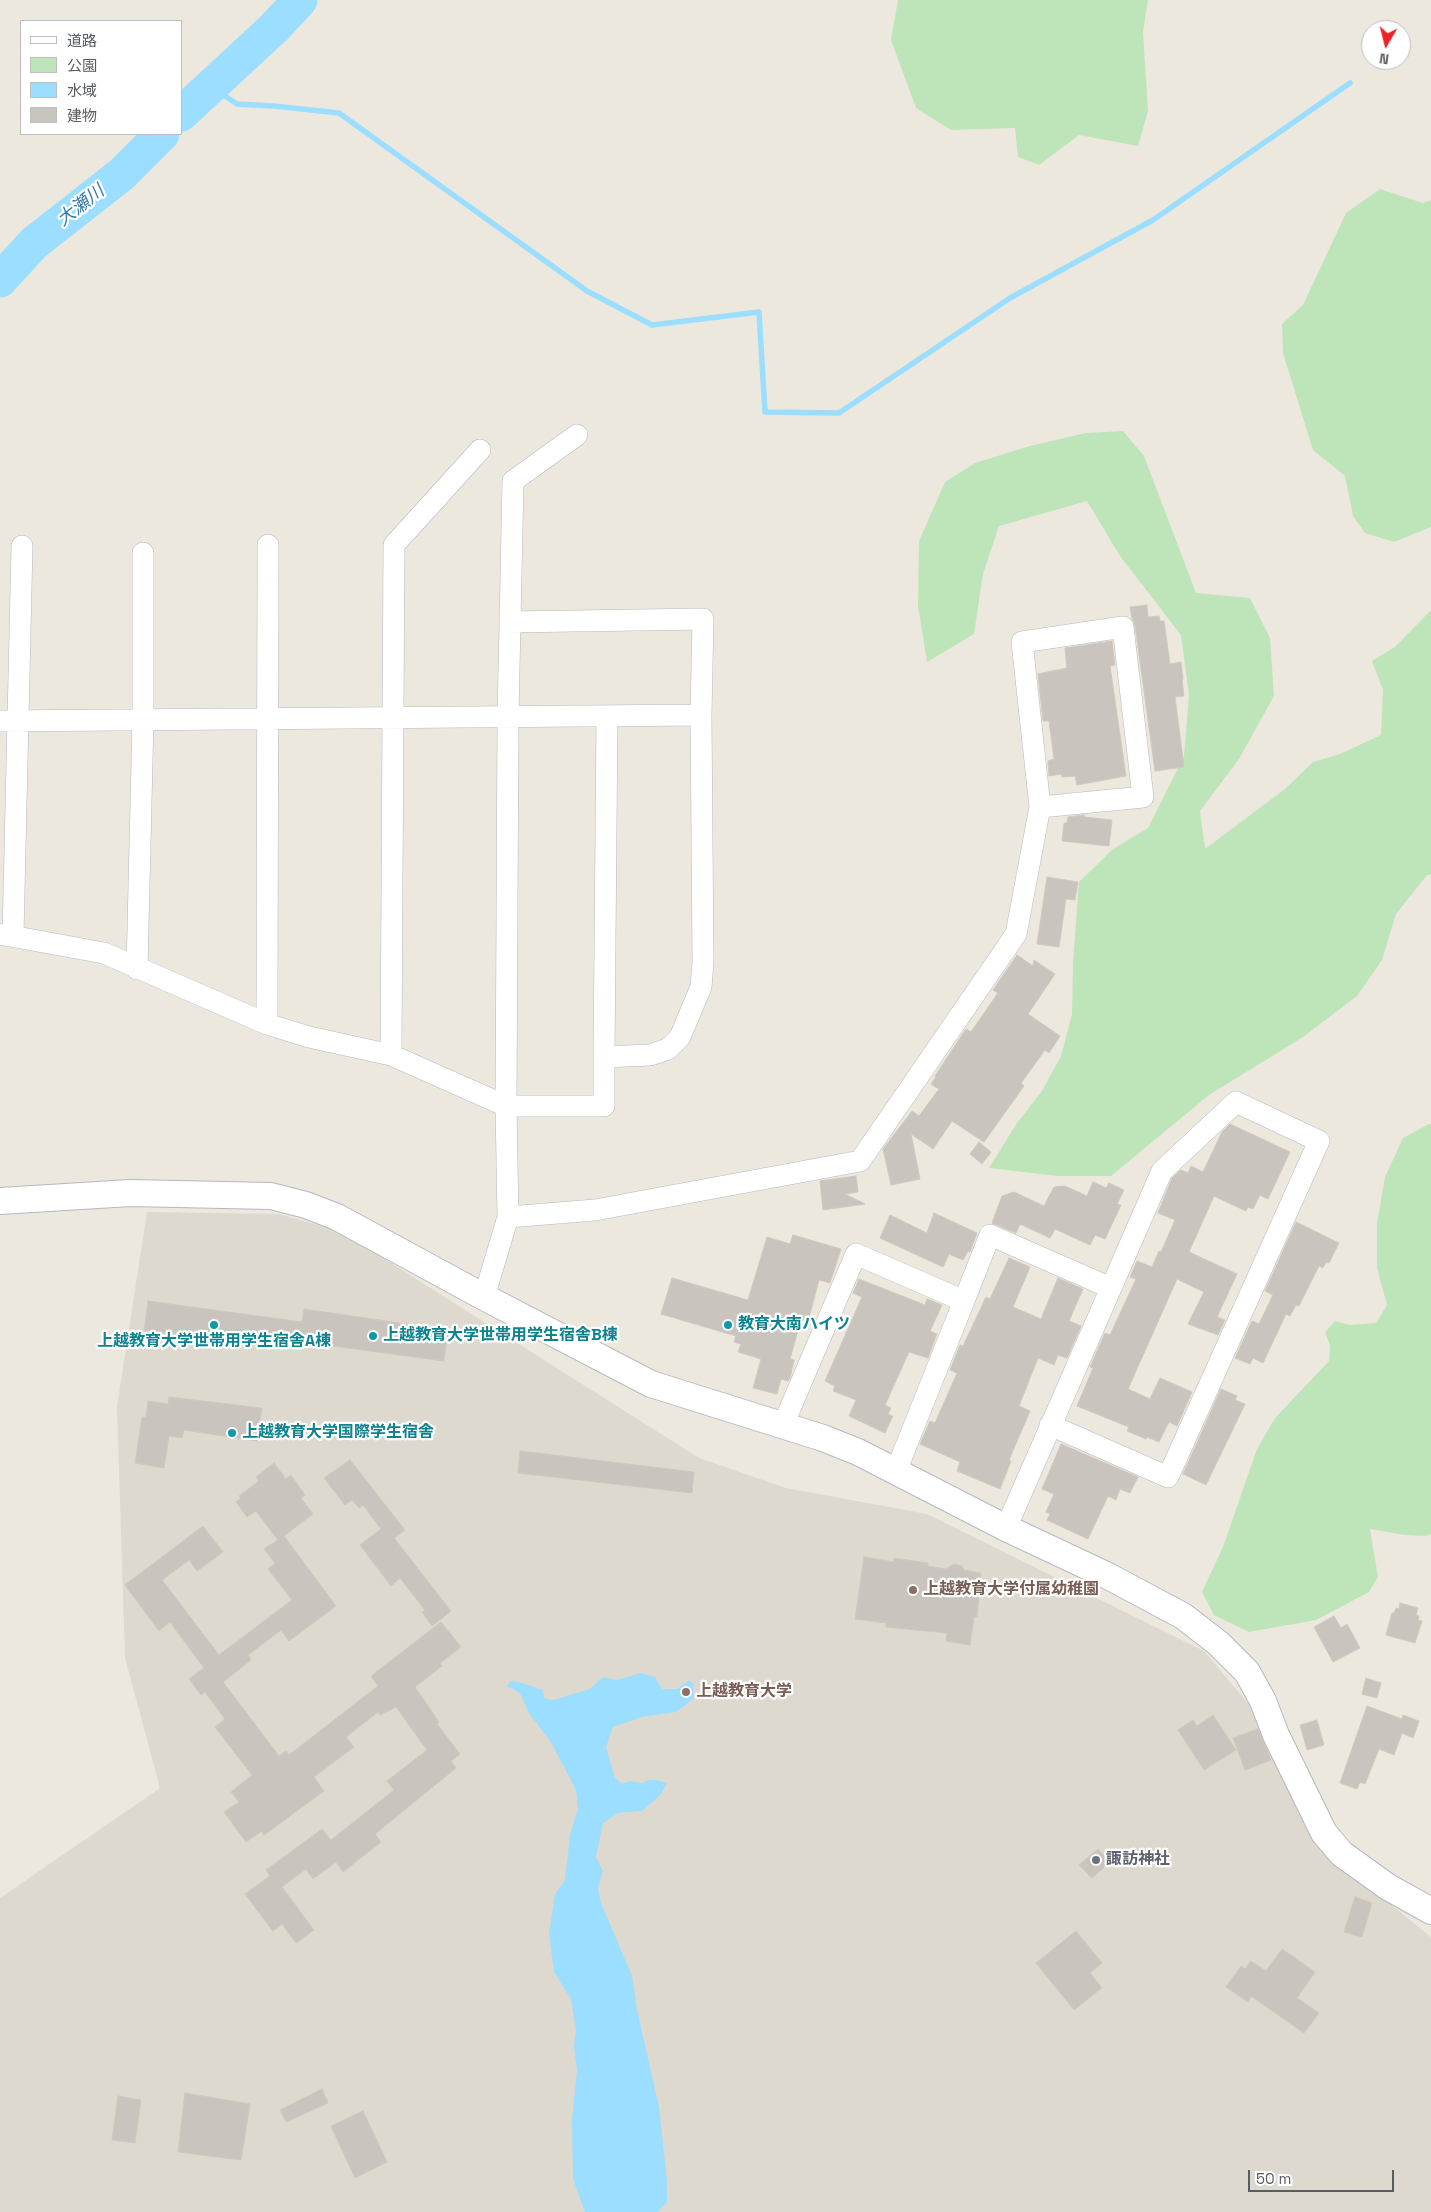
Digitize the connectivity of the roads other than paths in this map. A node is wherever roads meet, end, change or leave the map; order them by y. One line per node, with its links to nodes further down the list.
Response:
1 (577, 435): 6 (street)
2 (480, 450): 10 (street)
3 (268, 545): 11 (street)
4 (22, 546): 13 (street)
5 (143, 553): 12 (street)
6 (510, 622): 8 (street); 9 (street)
7 (607, 716): 8 (street); 9 (street); 19 (street)
8 (701, 716): 19 (street)
9 (508, 717): 10 (street); 20 (street)
10 (392, 718): 11 (street); 18 (street)
11 (268, 719): 12 (street); 17 (street)
12 (143, 720): 13 (street); 16 (street)
13 (10, 721): 15 (street)
14 (1040, 807): 14 (street); 22 (street)
15 (7, 935): 16 (street)
16 (137, 969): 17 (street)
17 (267, 1024): 18 (street)
18 (391, 1056): 20 (street)
19 (604, 1056): 20 (street)
20 (506, 1106): 22 (street)
21 (0, 1201): 24 (street)
22 (508, 1217): 24 (street)
23 (1111, 1288): 25 (street); 27 (street); 27 (street)
24 (484, 1297): 26 (street)
25 (964, 1301): 26 (street); 28 (street)
26 (783, 1425): 28 (street)
27 (1050, 1425): 29 (street)
28 (896, 1471): 29 (street)
29 (1006, 1528): 30 (street)
30 (1431, 1911)

